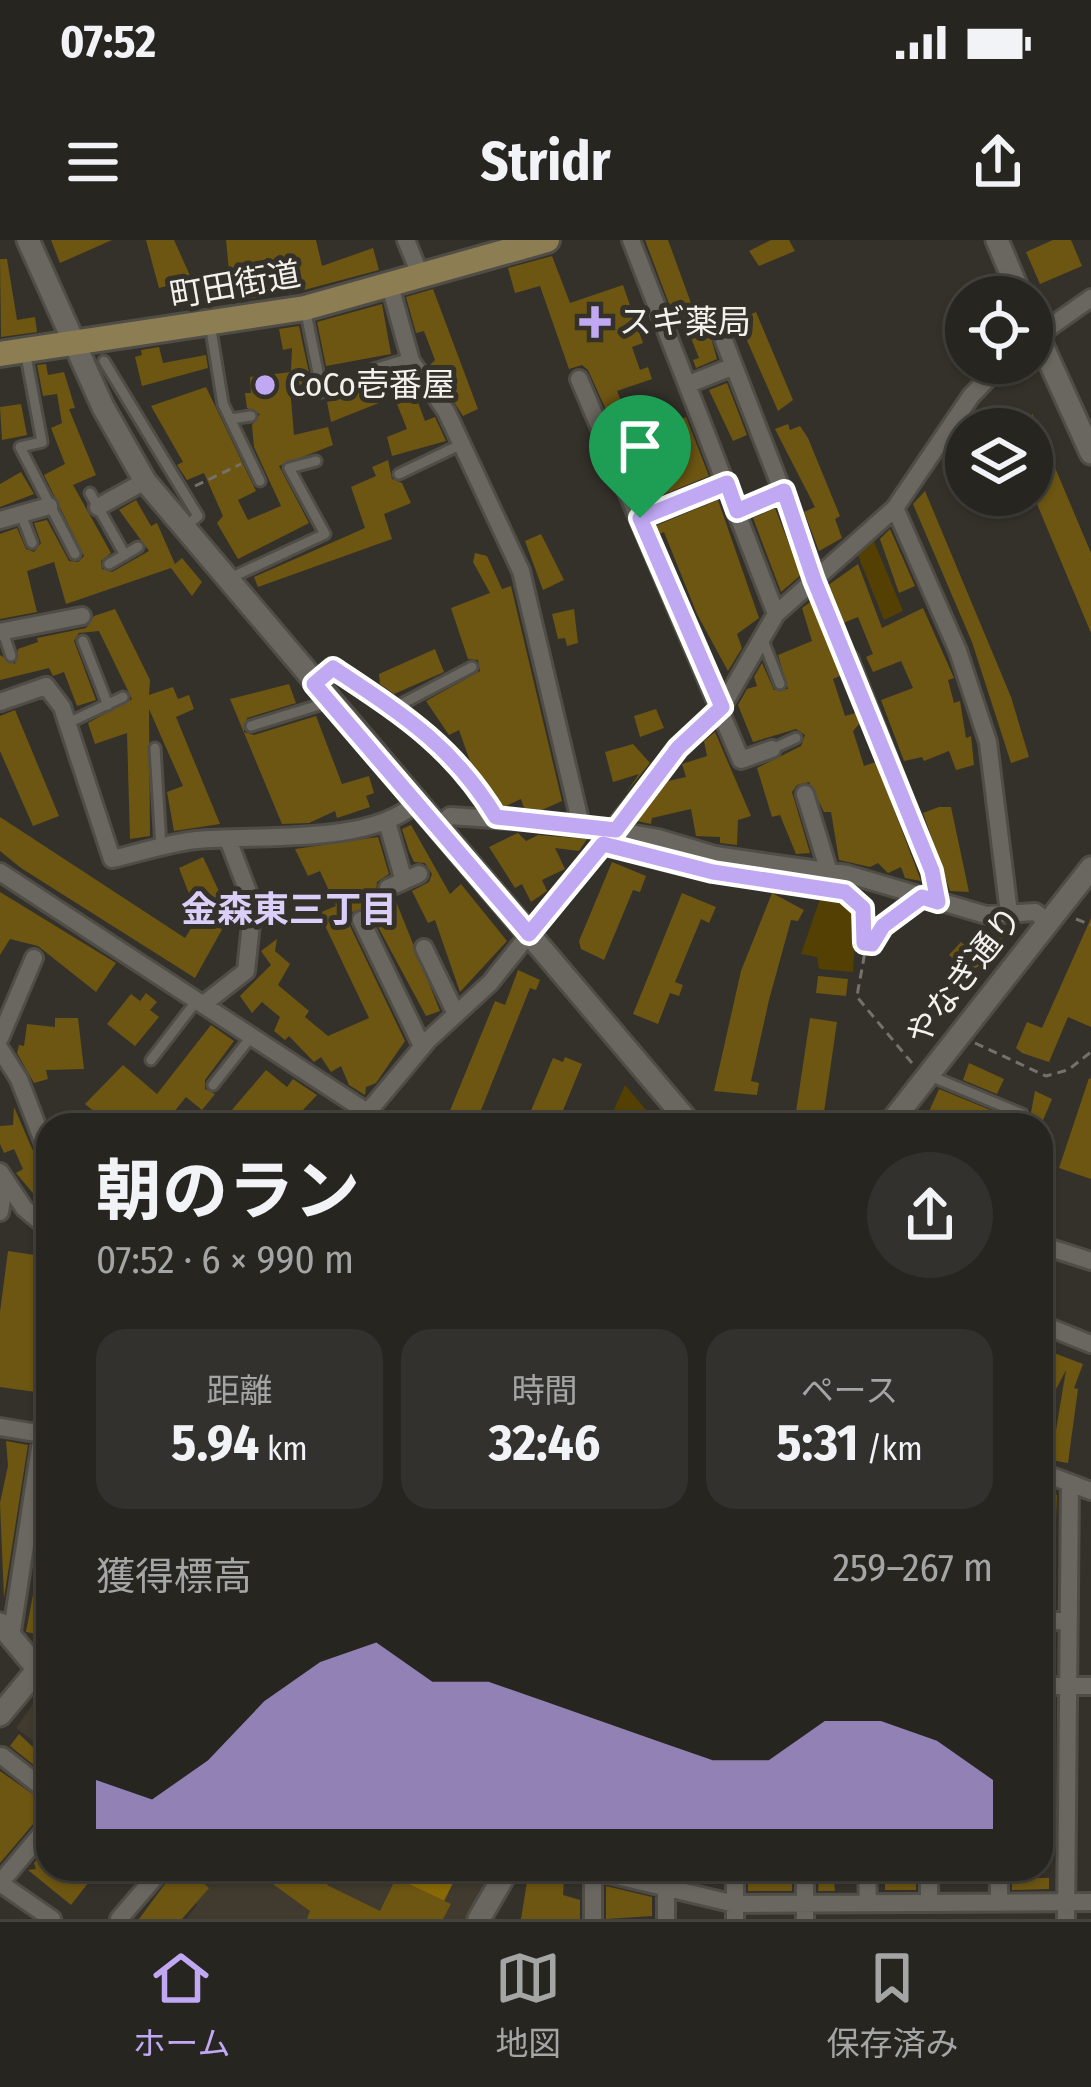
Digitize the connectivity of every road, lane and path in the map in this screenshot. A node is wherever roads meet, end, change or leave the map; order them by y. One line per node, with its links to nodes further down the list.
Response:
1 (28, 240): 14 (street)
2 (406, 240): 7 (street)
3 (631, 240): 22 (street)
4 (997, 240): 6 (street)
5 (532, 242): 7 (main road, 町田街道)
6 (1012, 276)
7 (421, 277): 8 (main road, 町田街道)
8 (390, 286): 10 (main road, 町田街道); 16 (street)
9 (1091, 298): 11 (street)
10 (305, 308): 12 (main road, 町田街道); 24 (lane)
11 (1053, 321)
12 (209, 324): 14 (main road, 町田街道); 26 (lane)
13 (718, 325): 18 (street)
14 (74, 344): 15 (main road, 町田街道); 35 (street)
15 (13, 352): 41 (lane)
16 (410, 358): 19 (lane); 27 (street)
17 (104, 361): 30 (lane)
18 (734, 366): 22 (street); 39 (street)
19 (374, 369)
20 (1053, 372): 28 (street)
21 (579, 379): 45 (street)
22 (689, 384): 37 (street)
23 (983, 384): 42 (street)
24 (322, 392)
25 (251, 416): 26 (lane)
26 (230, 419): 31 (lane)
27 (462, 444): 33 (lane); 81 (street)
28 (1091, 453)
29 (409, 454): 33 (lane)
30 (160, 456): 35 (lane); 38 (lane)
31 (248, 460): 36 (lane); 38 (path)
32 (316, 461): 54 (lane)
33 (415, 466): 34 (lane)
34 (399, 474)
35 (141, 476): 40 (street); 47 (street)
36 (260, 481)
37 (727, 483): 43 (street); 45 (street)
38 (183, 491): 47 (lane)
39 (784, 491): 43 (street); 53 (street)
40 (94, 500): 51 (lane)
41 (49, 506): 44 (street); 50 (lane)
42 (895, 508): 53 (street); 92 (street)
43 (737, 511): 55 (street)
44 (21, 514): 46 (street); 48 (lane)
45 (640, 518): 68 (street)
46 (0, 520)
47 (183, 529): 54 (street)
48 (32, 544)
49 (138, 548): 51 (lane)
50 (75, 554)
51 (125, 555): 52 (lane)
52 (110, 564)
53 (815, 579): 55 (street); 61 (lane)
54 (226, 580): 64 (street)
55 (776, 614): 58 (street)
56 (82, 616): 57 (street)
57 (2, 632): 60 (lane)
58 (761, 638): 63 (lane); 68 (street)
59 (83, 641): 67 (lane)
60 (10, 656)
61 (849, 658): 91 (street)
62 (472, 667): 69 (lane)
63 (780, 684)
64 (321, 693): 69 (street); 71 (lane); 78 (street)
65 (123, 698): 67 (lane)
66 (0, 702): 70 (street)
67 (108, 705): 70 (lane)
68 (722, 707): 74 (street); 83 (street)
69 (394, 708): 79 (street)
70 (68, 723): 85 (street)
71 (251, 726)
72 (796, 737): 74 (lane)
73 (155, 748): 76 (lane)
74 (772, 748)
75 (174, 782): 76 (lane)
76 (158, 789): 85 (lane)
77 (805, 794): 88 (street)
78 (416, 803): 80 (street); 82 (street)
79 (496, 817): 81 (street); 82 (street)
80 (387, 822): 84 (street); 89 (street)
81 (581, 825): 83 (street)
82 (437, 828): 95 (street)
83 (616, 830): 88 (street); 95 (street)
84 (229, 842): 85 (street); 99 (street)
85 (161, 847)
86 (1091, 868): 94 (street, やなぎ通り)
87 (0, 872): 99 (street)
88 (829, 872): 91 (street)
89 (404, 881)
90 (787, 883): 96 (path)
91 (930, 900): 92 (street); 96 (path)
92 (1009, 914): 94 (street)
93 (361, 920): 104 (street)
94 (1049, 922): 101 (street, やなぎ通り)
95 (529, 934): 100 (street); 112 (street)
96 (864, 943): 108 (path)
97 (424, 949): 100 (street)
98 (34, 958): 103 (street)
99 (201, 1001): 102 (street); 107 (lane)
100 (456, 1014): 104 (street)
101 (962, 1033): 106 (path); 108 (street, やなぎ通り)
102 (254, 1035): 109 (lane); 110 (street)
103 (0, 1038)
104 (422, 1046): 111 (street)
105 (0, 1049): 115 (street)
106 (1091, 1052)
107 (151, 1060)
108 (928, 1075): 113 (street, やなぎ通り); 114 (lane)
109 (214, 1084)
110 (353, 1113)
111 (368, 1113)
112 (681, 1113)
113 (898, 1113)
114 (1020, 1113)
115 (36, 1123)
116 (2, 1177): 117 (street); 118 (street)
117 (0, 1211)
118 (36, 1215)
119 (1053, 1249): 120 (street)
120 (1091, 1262)
121 (1053, 1329): 122 (street)
122 (1091, 1344)
123 (0, 1427): 124 (street)
124 (36, 1433)
125 (1053, 1477): 126 (street)
126 (1070, 1483): 127 (street); 130 (street)
127 (1091, 1491)
128 (36, 1525): 131 (street)
129 (1053, 1622): 130 (street)
130 (1067, 1622): 136 (street)
131 (6, 1631): 132 (street)
132 (36, 1657)
133 (36, 1670): 137 (street)
134 (1091, 1685): 136 (street)
135 (1053, 1686): 136 (street)
136 (1066, 1686): 153 (street)
137 (0, 1715)
138 (2, 1756): 139 (street)
139 (36, 1783)
140 (36, 1840): 148 (street)
141 (148, 1881): 158 (street)
142 (501, 1881): 159 (street)
143 (591, 1881): 160 (street)
144 (666, 1881): 161 (street)
145 (672, 1881): 154 (street)
146 (929, 1881): 149 (street)
147 (999, 1881): 150 (street)
148 (0, 1883): 157 (street)
149 (929, 1902): 152 (street); 156 (street)
150 (999, 1902): 153 (street); 156 (street)
151 (1091, 1902): 153 (street)
152 (875, 1908): 155 (street)
153 (1066, 1910)
154 (735, 1911): 155 (street)
155 (805, 1911)
156 (972, 1911)
157 (52, 1919)
158 (119, 1919)
159 (479, 1919)
160 (593, 1919)
161 (666, 1919)

